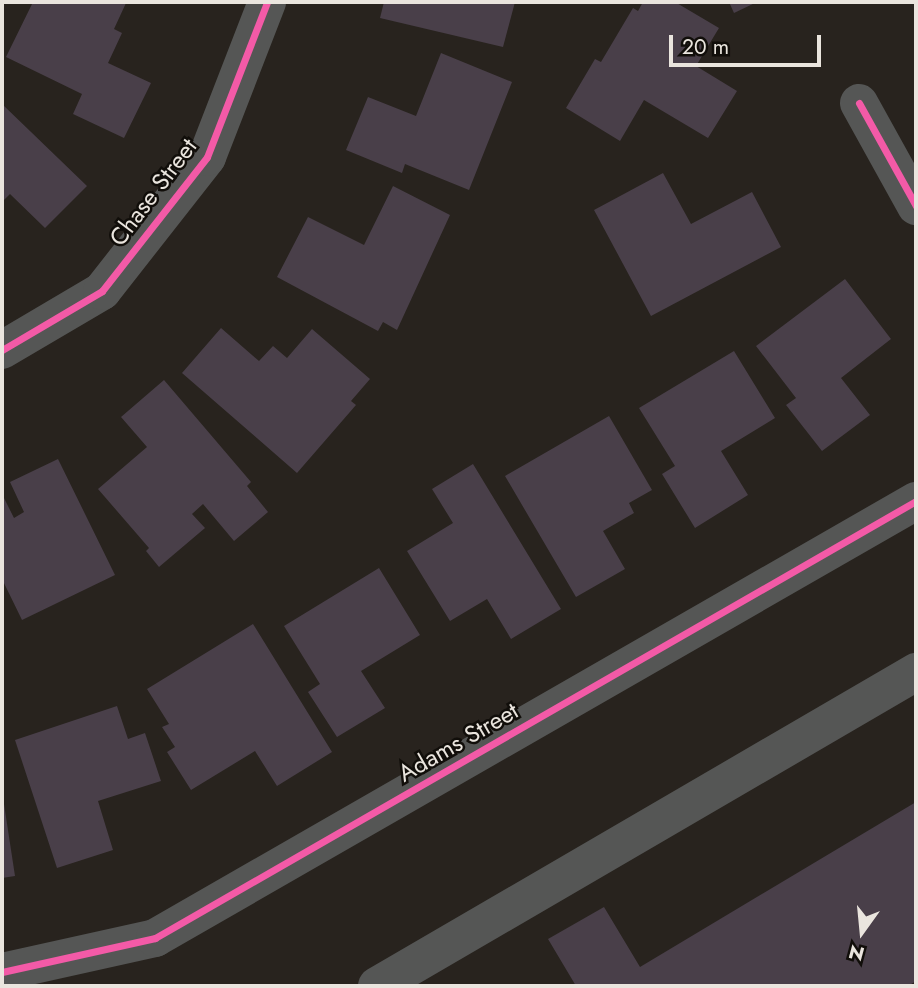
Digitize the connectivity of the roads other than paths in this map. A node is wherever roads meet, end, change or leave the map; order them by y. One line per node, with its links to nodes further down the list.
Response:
1 (267, 2): 4 (street, Chase Street)
2 (859, 103): 3 (street)
3 (916, 206)
4 (2, 350)
5 (916, 502): 7 (street, Adams Street)
6 (916, 672): 8 (street)
7 (2, 972)
8 (377, 986)

